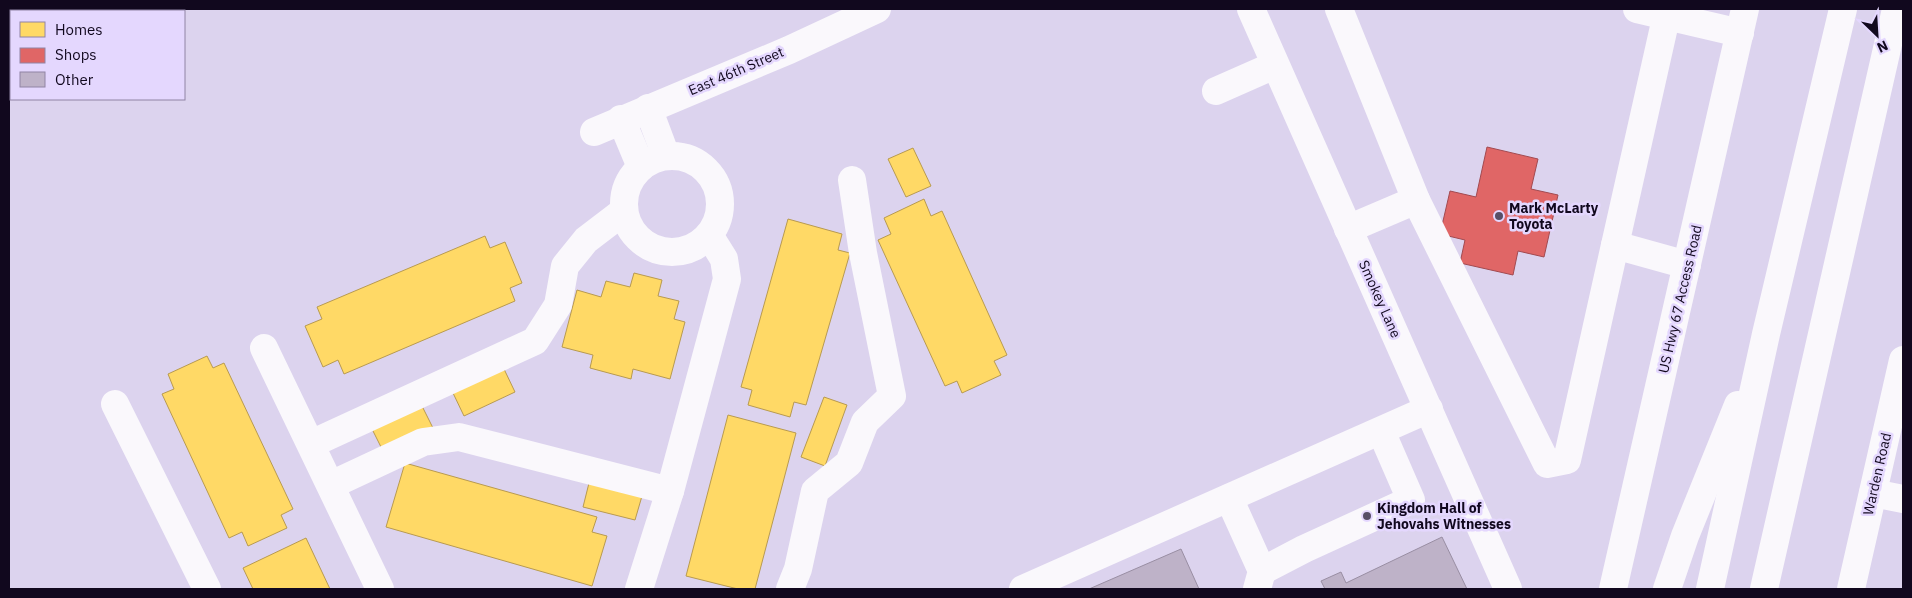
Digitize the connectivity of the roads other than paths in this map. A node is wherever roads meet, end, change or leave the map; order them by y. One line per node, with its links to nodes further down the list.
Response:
1 (877, 9): 11 (main road, East 46th Street)
2 (1251, 9): 9 (main road, Smokey Lane)
3 (1339, 9): 17 (main road)
4 (1637, 9): 7 (main road)
5 (1843, 9): 23 (main road)
6 (1896, 9): 46 (main road)
7 (1667, 12): 8 (main road); 21 (main road)
8 (1743, 21): 22 (main road, US Hwy 67 Access Road)
9 (1275, 64): 10 (main road); 19 (main road, Smokey Lane)
10 (1216, 91)
11 (648, 108): 12 (main road, East 46th Street); 14 (main road)
12 (622, 119): 13 (main road, East 46th Street); 15 (main road)
13 (594, 132)
14 (666, 156): 15 (main road); 20 (main road)
15 (641, 167): 18 (main road)
16 (852, 180): 40 (main road)
17 (1416, 200): 19 (main road); 21 (main road)
18 (624, 211): 20 (main road); 30 (main road)
19 (1348, 229): 27 (main road, Smokey Lane)
20 (709, 235): 32 (main road)
21 (1615, 245): 22 (main road)
22 (1687, 265): 43 (main road, US Hwy 67 Access Road)
23 (1766, 334): 44 (main road); 45 (main road)
24 (264, 348): 30 (main road)
25 (1903, 360): 28 (main road, Warden Road)
26 (114, 404): 37 (main road)
27 (1429, 409): 29 (main road); 42 (main road, Smokey Lane)
28 (1896, 422): 33 (main road, Warden Road)
29 (1381, 431): 34 (main road); 36 (main road)
30 (311, 444): 31 (main road)
31 (331, 486): 32 (main road); 38 (main road)
32 (670, 491): 39 (main road)
33 (1873, 493): 35 (main road); 47 (main road, Warden Road)
34 (1229, 498): 36 (main road); 41 (main road)
35 (1903, 499)
36 (1260, 580)
37 (207, 589)
38 (380, 589)
39 (638, 589)
40 (790, 589)
41 (1023, 589)
42 (1508, 589)
43 (1613, 589)
44 (1667, 589)
45 (1710, 589)
46 (1764, 589)
47 (1851, 589)

